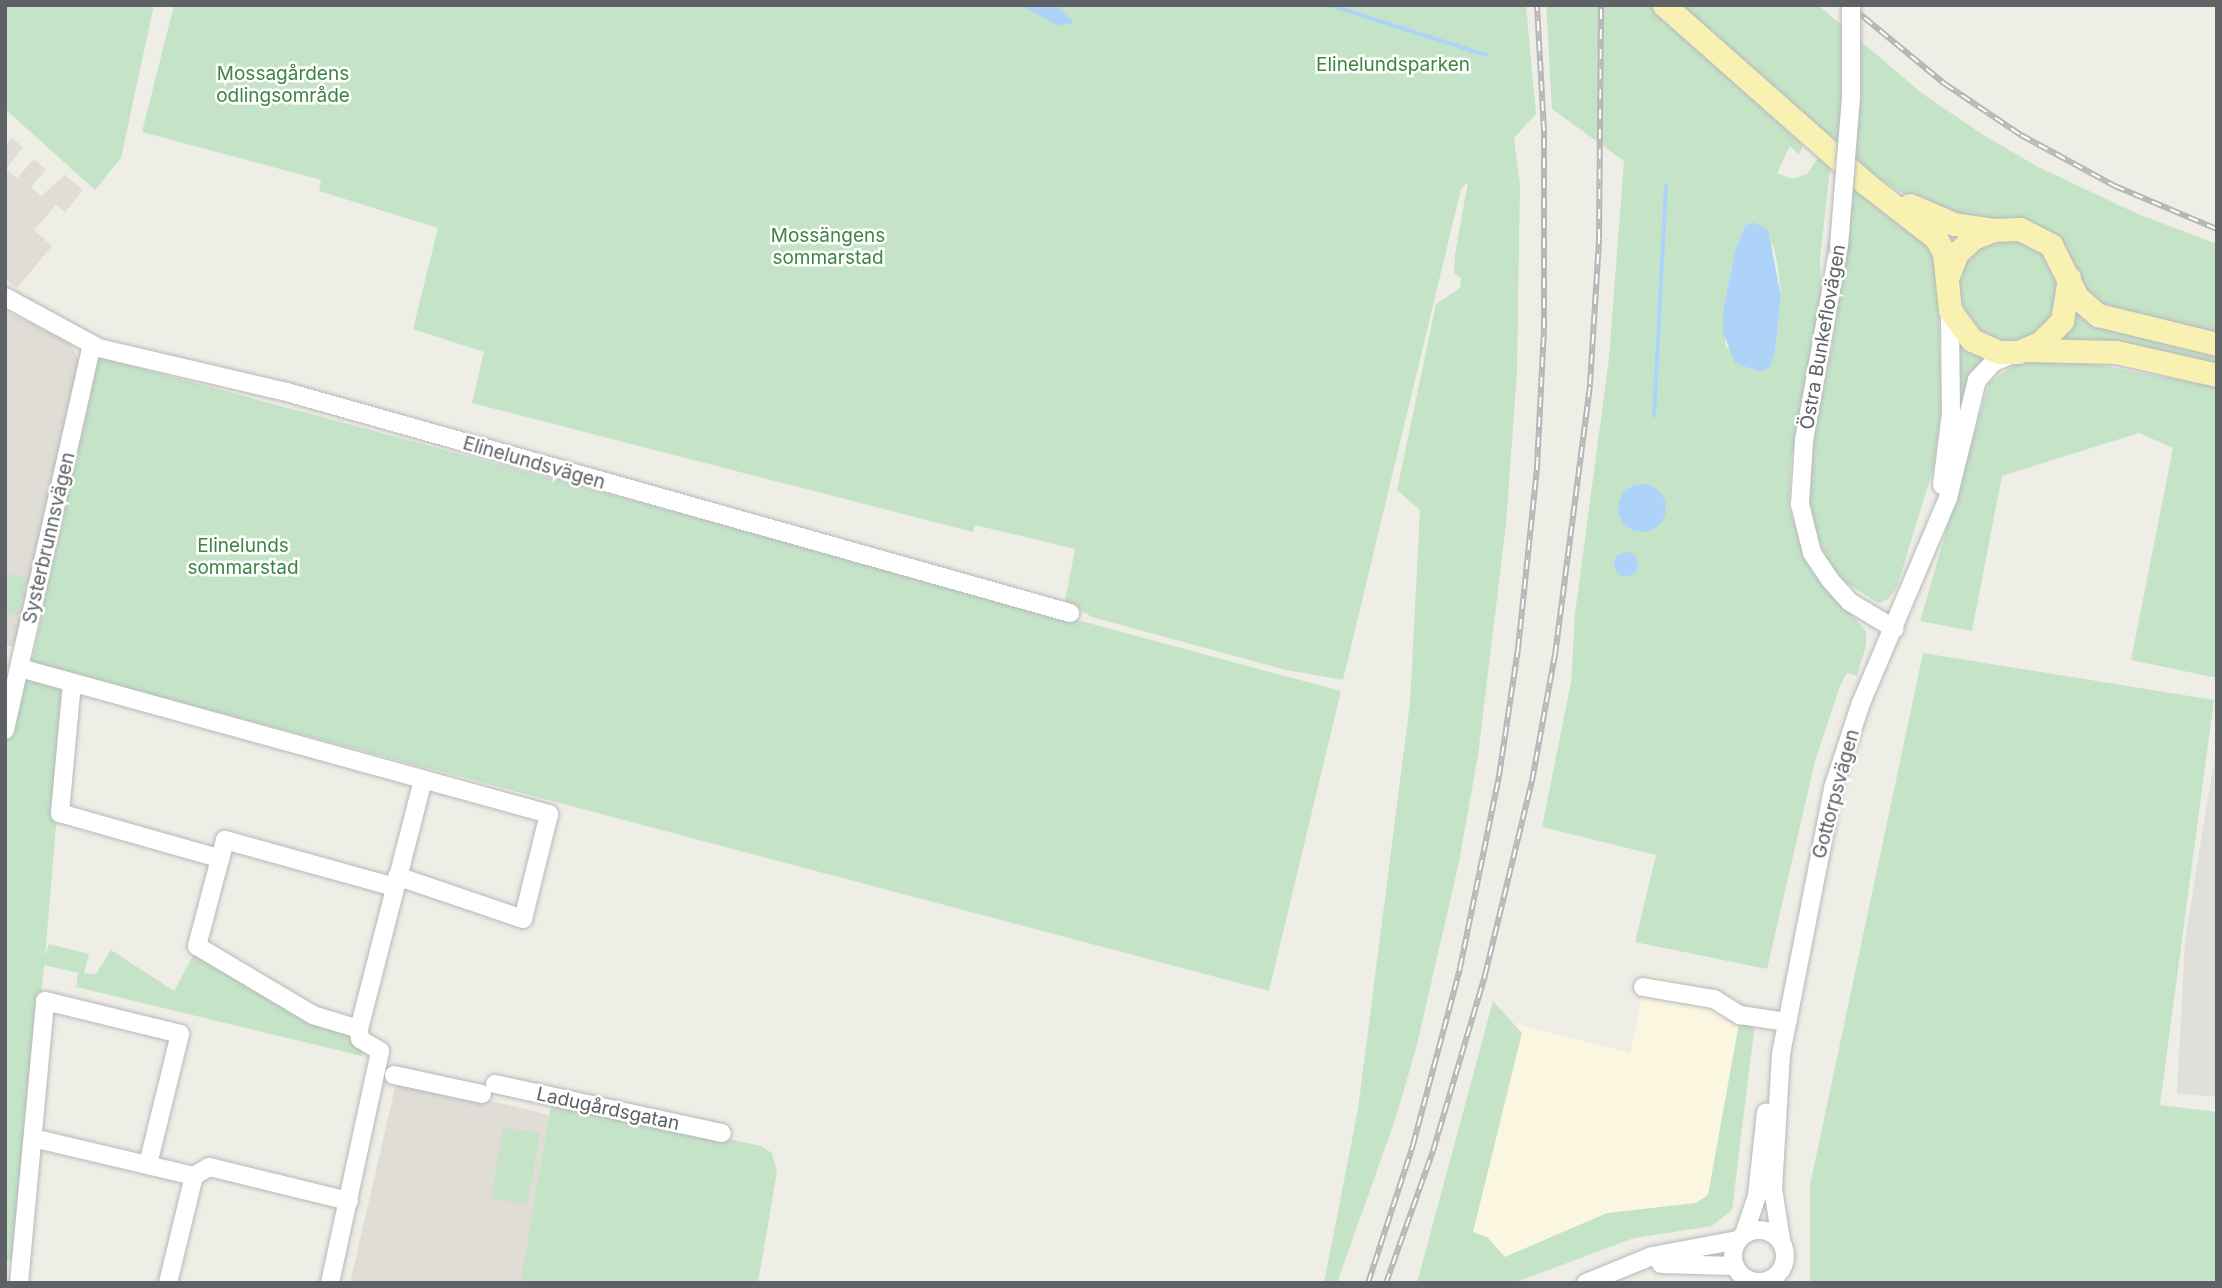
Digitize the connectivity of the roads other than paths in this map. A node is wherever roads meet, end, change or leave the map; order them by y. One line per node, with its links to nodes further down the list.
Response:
1 (1664, 5): 3 (main road)
2 (1851, 5): 15 (street, Östra Bunkeflovägen, bridge)
3 (1832, 154): 4 (main road); 6 (main road)
4 (1994, 230): 5 (main road); 6 (main road)
5 (2069, 278): 9 (main road); 11 (main road)
6 (1947, 284): 8 (main road)
7 (5, 297): 10 (street, Elinelundsvägen)
8 (1950, 310): 11 (main road); 13 (street, Gottorpsvägen)
9 (2217, 344)
10 (92, 345): 14 (street, Elinelundsvägen); 16 (street, Systerbrunnsvägen)
11 (2022, 351): 12 (main road); 13 (street, Gottorpsvägen)
12 (2217, 375)
13 (1918, 576): 15 (street, Gottorpsvägen)
14 (1070, 613)
15 (1895, 629): 23 (street, Gottorpsvägen)
16 (20, 668): 17 (street); 18 (street, Systerbrunnsvägen)
17 (72, 683): 19 (street); 20 (street)
18 (5, 730)
19 (424, 779): 21 (street); 21 (street)
20 (220, 859): 21 (street); 24 (street)
21 (395, 881): 24 (street)
22 (1643, 987): 23 (street)
23 (1787, 1022): 25 (street, Gottorpsvägen)
24 (359, 1029): 26 (street)
25 (1781, 1055): 32 (street, Gottorpsvägen); 33 (street, Gottorpsvägen)
26 (385, 1073): 27 (street, Ladugårdsgatan); 31 (street)
27 (722, 1133)
28 (33, 1138): 29 (street); 29 (street); 36 (street)
29 (148, 1164): 30 (street)
30 (194, 1176): 31 (street); 37 (street)
31 (349, 1201): 38 (street)
32 (1741, 1237): 33 (street); 34 (street, Gottorpsvägen); 39 (street)
33 (1781, 1240): 35 (street, Gottorpsvägen)
34 (1740, 1275): 35 (street, Gottorpsvägen); 40 (street)
35 (1776, 1279)
36 (19, 1283)
37 (168, 1283)
38 (330, 1283)
39 (1586, 1283)
40 (1601, 1283)

